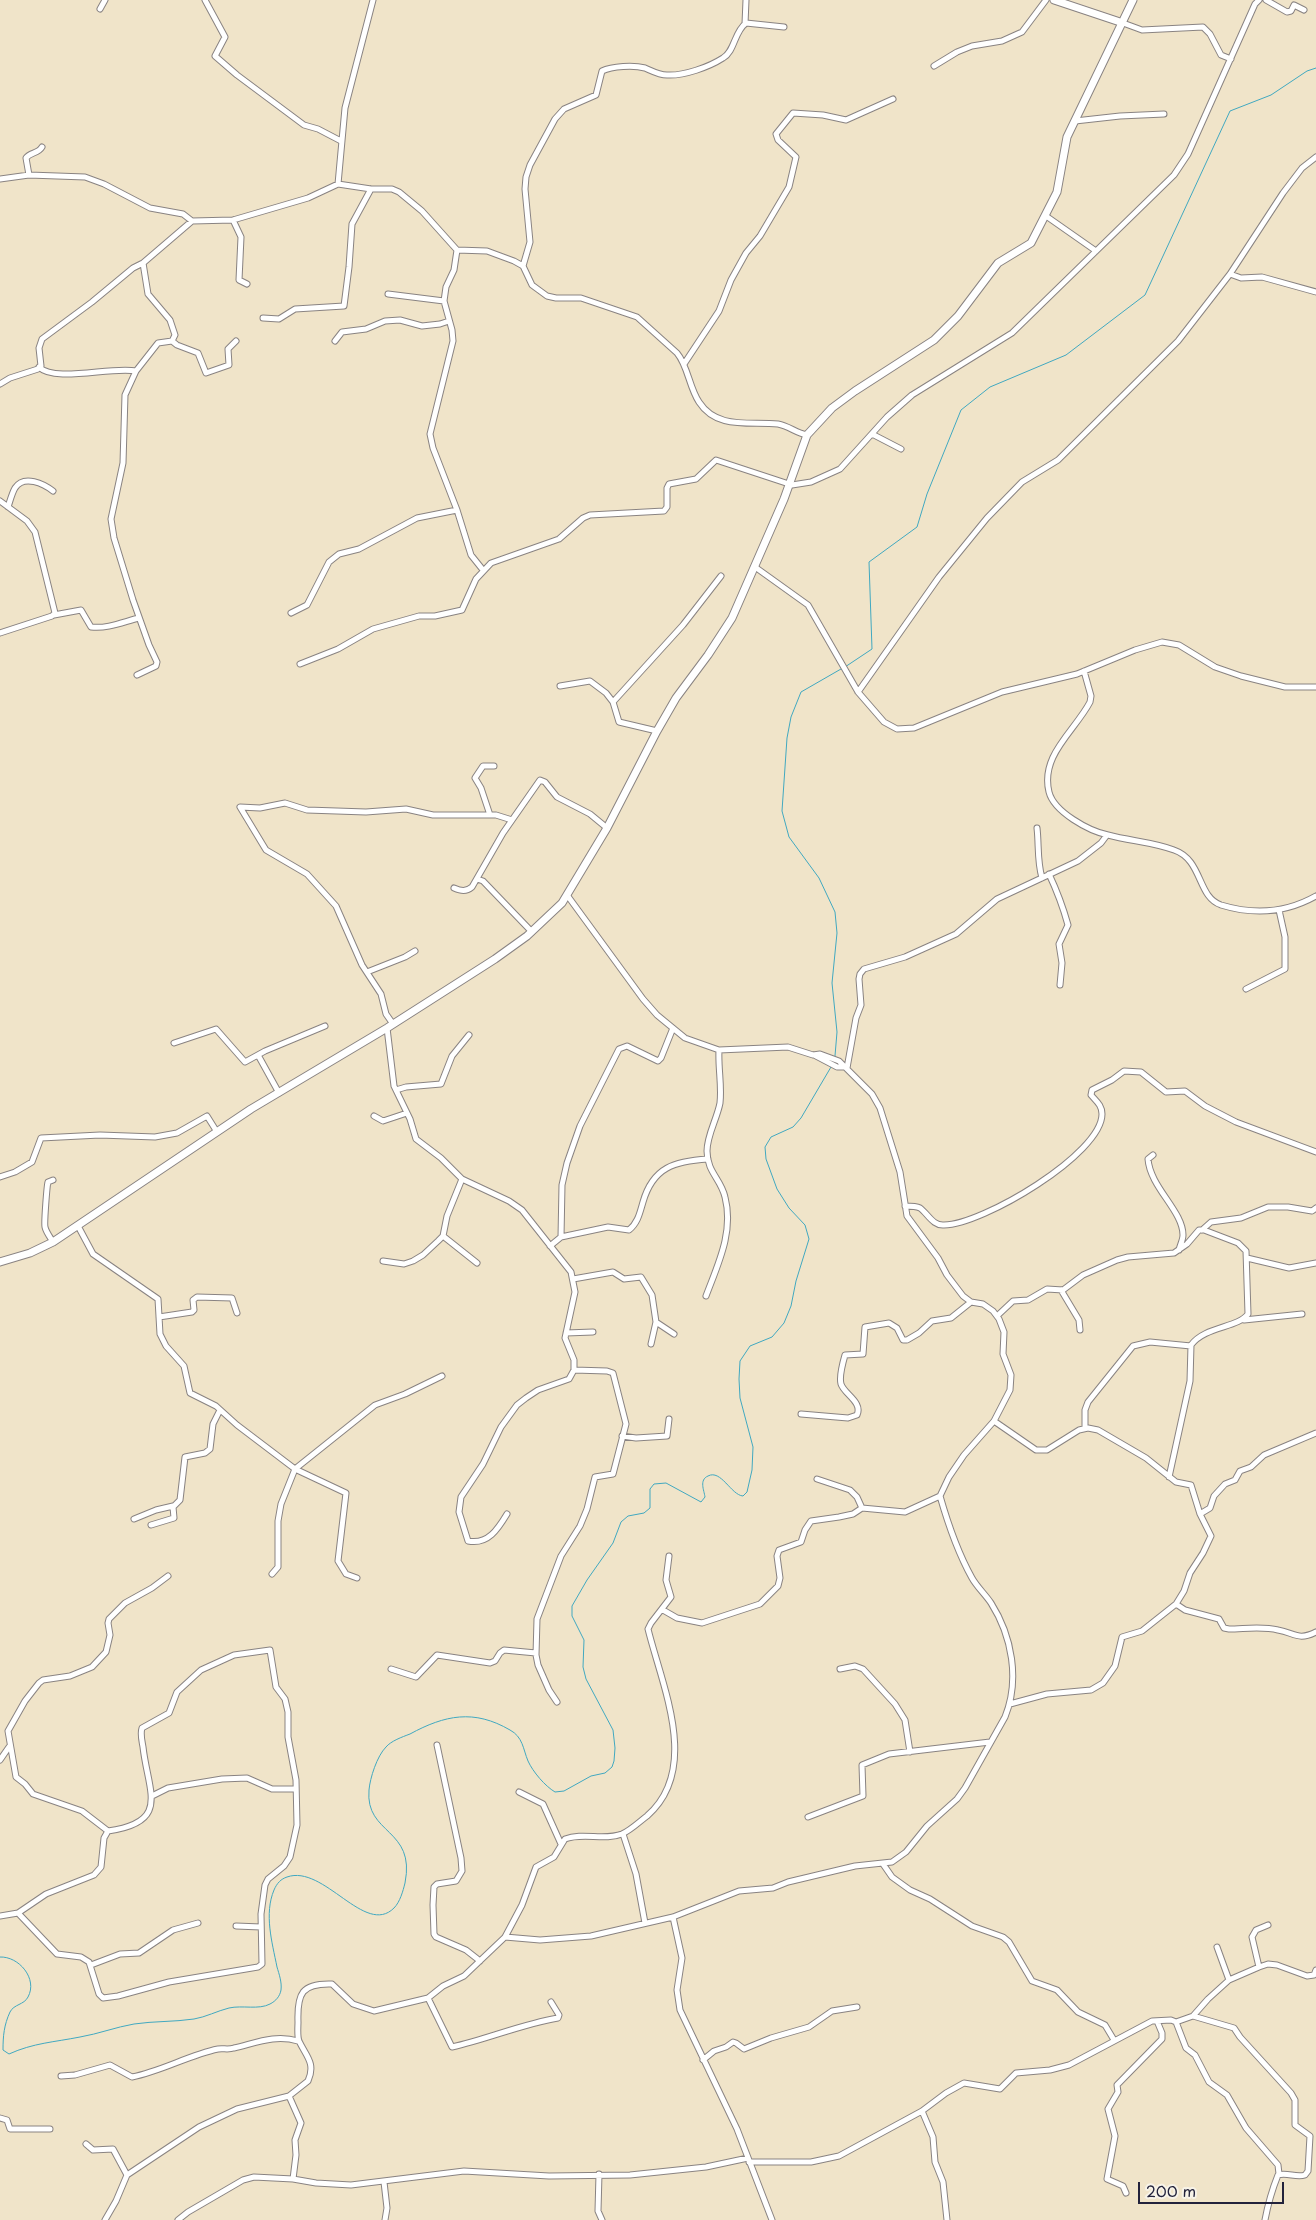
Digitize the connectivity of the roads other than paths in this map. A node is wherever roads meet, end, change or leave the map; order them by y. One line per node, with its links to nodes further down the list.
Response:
1 (104, 0): 10 (street)
2 (205, 0): 20 (street)
3 (373, 0): 20 (street)
4 (746, 0): 13 (street)
5 (1046, 0): 16 (street)
6 (1054, 0): 12 (street)
7 (1133, 0): 12 (street)
8 (1258, 0): 15 (street)
9 (1266, 0): 11 (street)
10 (100, 9)
11 (1304, 10)
12 (1122, 23): 15 (street); 19 (street)
13 (745, 24): 14 (street); 33 (street)
14 (784, 27)
15 (1232, 59): 31 (street)
16 (934, 66)
17 (893, 99): 44 (street)
18 (1164, 114): 19 (street)
19 (1075, 121): 27 (street)
20 (341, 141): 25 (street)
21 (42, 147): 23 (street)
22 (1316, 157): 34 (street)
23 (29, 175): 24 (street); 29 (street)
24 (0, 179)
25 (338, 184): 26 (street); 28 (street)
26 (371, 189): 30 (street); 39 (street)
27 (1046, 216): 31 (street); 49 (street)
28 (233, 220): 29 (street); 35 (street)
29 (192, 221): 32 (street)
30 (456, 250): 33 (street); 38 (street)
31 (1096, 251): 48 (street)
32 (143, 263): 41 (street); 45 (street)
33 (523, 266): 44 (street)
34 (1230, 274): 36 (street); 68 (street)
35 (248, 284)
36 (1316, 292)
37 (388, 294): 38 (street)
38 (444, 302): 40 (street)
39 (263, 318)
40 (448, 321): 43 (street); 55 (street)
41 (172, 341): 42 (street); 46 (street)
42 (236, 341)
43 (334, 341)
44 (684, 364): 49 (street)
45 (39, 367): 46 (street); 47 (street)
46 (136, 371): 61 (street)
47 (0, 384)
48 (872, 434): 50 (street); 51 (street)
49 (807, 435): 51 (street)
50 (901, 450)
51 (789, 484): 56 (street); 57 (street)
52 (52, 491): 54 (street)
53 (0, 500): 54 (street)
54 (8, 507): 60 (street)
55 (457, 510): 57 (street); 59 (street)
56 (755, 567): 68 (street); 70 (street)
57 (483, 570): 63 (street)
58 (720, 576): 69 (street)
59 (291, 613)
60 (54, 615): 61 (street); 62 (street)
61 (139, 618): 65 (street)
62 (0, 633)
63 (300, 664)
64 (1084, 671): 67 (street); 68 (street); 76 (street)
65 (137, 675)
66 (560, 686): 69 (street)
67 (1316, 688)
68 (858, 692)
69 (613, 702): 70 (street)
70 (657, 731): 74 (street)
71 (494, 766): 72 (street)
72 (490, 815): 73 (street); 86 (street)
73 (512, 820): 74 (street); 78 (street)
74 (607, 828): 81 (street)
75 (1037, 828): 79 (street)
76 (1107, 835): 77 (street); 83 (street)
77 (1050, 874): 79 (street); 87 (street)
78 (478, 878): 80 (street); 84 (street)
79 (1042, 878): 96 (street)
80 (454, 888)
81 (567, 895): 84 (street); 91 (street)
82 (1316, 896): 83 (street)
83 (1279, 910): 88 (street)
84 (532, 932): 90 (street)
85 (415, 951): 86 (street)
86 (367, 972): 90 (street)
87 (1060, 985)
88 (1246, 989)
89 (325, 1026): 95 (street)
90 (390, 1026): 97 (street); 98 (street)
91 (673, 1028): 94 (street); 113 (street)
92 (469, 1035): 97 (street)
93 (174, 1043): 95 (street)
94 (719, 1050): 96 (street); 104 (street)
95 (258, 1055): 98 (street)
96 (845, 1067): 108 (street)
97 (396, 1090): 99 (street)
98 (280, 1093): 101 (street)
99 (407, 1113): 100 (street); 106 (street)
100 (374, 1116)
101 (217, 1132): 105 (street); 110 (street)
102 (1316, 1152): 108 (street)
103 (1153, 1155): 116 (street)
104 (708, 1159): 113 (street); 124 (street)
105 (0, 1177)
106 (462, 1179): 112 (street); 115 (street)
107 (53, 1180): 114 (street)
108 (905, 1206): 125 (street)
109 (1316, 1208): 111 (street)
110 (78, 1226): 114 (street); 129 (street)
111 (1202, 1230): 116 (street); 117 (street)
112 (442, 1236): 118 (street); 120 (street)
113 (561, 1237): 115 (street)
114 (53, 1242): 119 (street)
115 (550, 1246): 122 (street)
116 (1179, 1250): 123 (street)
117 (1247, 1258): 121 (street); 130 (street)
118 (383, 1261)
119 (0, 1262)
120 (477, 1263)
121 (1316, 1263)
122 (573, 1279): 131 (street); 133 (street)
123 (1061, 1290): 128 (street); 132 (street)
124 (706, 1296)
125 (971, 1302): 128 (street); 141 (street)
126 (237, 1313): 129 (street)
127 (1302, 1314): 130 (street)
128 (997, 1316): 143 (street)
129 (159, 1317): 140 (street)
130 (1243, 1320): 137 (street)
131 (656, 1322): 135 (street); 136 (street)
132 (1080, 1330)
133 (566, 1332): 134 (street); 138 (street)
134 (593, 1332)
135 (674, 1334)
136 (651, 1344)
137 (1191, 1346): 144 (street); 148 (street)
138 (574, 1370): 146 (street); 153 (street)
139 (442, 1376): 147 (street)
140 (220, 1410): 147 (street); 151 (street)
141 (801, 1414)
142 (669, 1418): 146 (street)
143 (994, 1421): 144 (street); 150 (street)
144 (1085, 1428): 148 (street)
145 (1316, 1433): 154 (street)
146 (622, 1436): 164 (street)
147 (295, 1470): 158 (street); 160 (street)
148 (1169, 1477): 154 (street)
149 (817, 1479): 152 (street)
150 (940, 1496): 152 (street); 168 (street)
151 (173, 1506): 155 (street); 156 (street)
152 (862, 1508): 162 (street)
153 (507, 1514)
154 (1200, 1514): 161 (street)
155 (134, 1519)
156 (151, 1525)
157 (669, 1556): 162 (street)
158 (272, 1574)
159 (168, 1576): 171 (street)
160 (357, 1578)
161 (1176, 1604): 163 (street); 168 (street)
162 (662, 1610): 179 (street)
163 (1316, 1632)
164 (536, 1653): 165 (street); 167 (street)
165 (391, 1669)
166 (840, 1669): 172 (street)
167 (557, 1702)
168 (1010, 1704): 169 (street)
169 (990, 1742): 172 (street); 181 (street)
170 (437, 1745): 192 (street)
171 (9, 1747): 173 (street); 178 (street)
172 (910, 1752): 177 (street)
173 (0, 1760)
174 (296, 1789): 176 (street); 176 (street); 189 (street)
175 (519, 1792): 180 (street)
176 (152, 1796): 178 (street)
177 (808, 1817)
178 (108, 1831): 182 (street)
179 (623, 1834): 180 (street); 186 (street)
180 (561, 1844): 190 (street)
181 (883, 1864): 184 (street); 203 (street)
182 (18, 1913): 183 (street); 193 (street)
183 (0, 1916)
184 (673, 1917): 186 (street); 205 (street)
185 (198, 1923): 193 (street)
186 (645, 1923): 190 (street)
187 (1268, 1925): 194 (street)
188 (236, 1926): 189 (street)
189 (261, 1927): 193 (street)
190 (505, 1937): 192 (street)
191 (1217, 1947): 196 (street)
192 (480, 1961): 197 (street)
193 (91, 1965)
194 (1259, 1968): 195 (street); 196 (street)
195 (1315, 1973)
196 (1229, 1980): 200 (street)
197 (428, 1998): 198 (street); 204 (street)
198 (551, 2002)
199 (857, 2007): 205 (street)
200 (1193, 2016): 202 (street); 214 (street)
201 (1157, 2021): 202 (street); 203 (street); 218 (street)
202 (1176, 2022): 214 (street)
203 (1114, 2040): 208 (street)
204 (298, 2041): 206 (street); 207 (street)
205 (703, 2060): 212 (street)
206 (61, 2076)
207 (288, 2096): 215 (street); 216 (street)
208 (922, 2111): 212 (street); 224 (street)
209 (0, 2118): 210 (street)
210 (50, 2129)
211 (86, 2144): 215 (street)
212 (749, 2160): 213 (street); 223 (street)
213 (598, 2174): 217 (street); 222 (street)
214 (1279, 2174): 225 (street)
215 (127, 2175): 219 (street)
216 (293, 2179): 217 (street); 220 (street)
217 (384, 2182): 221 (street)
218 (1126, 2194)
219 (104, 2220)
220 (178, 2220)
221 (385, 2220)
222 (602, 2220)
223 (772, 2220)
224 (947, 2220)
225 (1265, 2220)

